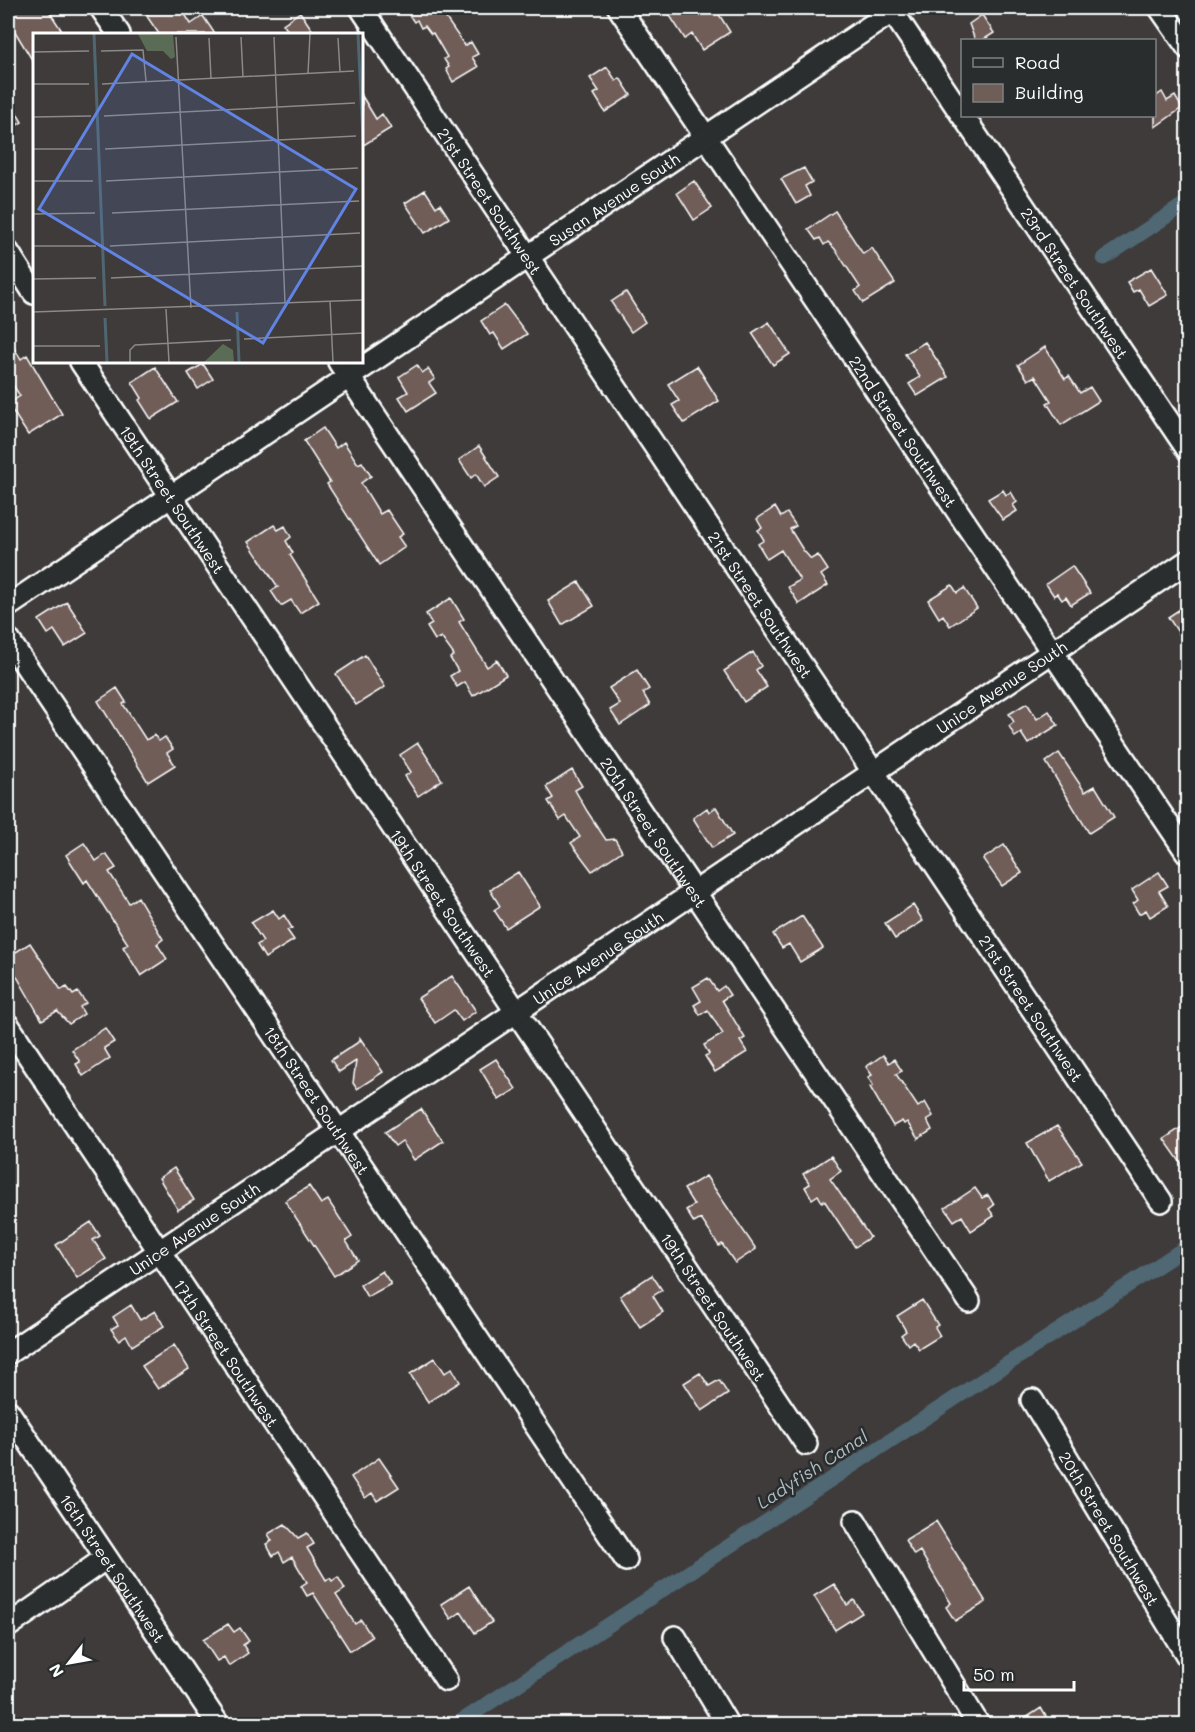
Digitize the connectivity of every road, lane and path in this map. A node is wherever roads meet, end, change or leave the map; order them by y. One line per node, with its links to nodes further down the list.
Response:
1 (101, 8): 6 (street)
2 (361, 8): 12 (street, 21st Street Southwest)
3 (619, 8): 10 (street, 22nd Street Southwest)
4 (1160, 8): 7 (street)
5 (892, 9): 8 (street, 23rd Street Southwest); 10 (street, Susan Avenue South)
6 (118, 33)
7 (1188, 48)
8 (961, 112)
9 (964, 117): 17 (street, 23rd Street Southwest)
10 (707, 137): 12 (street, Susan Avenue South); 22 (street, 22nd Street Southwest)
11 (8, 252): 13 (street)
12 (529, 257): 14 (street, Susan Avenue South); 23 (street, 21st Street Southwest)
13 (33, 291)
14 (363, 358)
15 (82, 363): 18 (street, 19th Street Southwest)
16 (345, 369): 18 (street, Susan Avenue South); 25 (street, 20th Street Southwest)
17 (1188, 450)
18 (172, 496): 20 (street, Susan Avenue South); 26 (street, 19th Street Southwest)
19 (1188, 561): 22 (street, Unice Avenue South)
20 (8, 606)
21 (8, 639): 28 (street, 18th Street Southwest)
22 (1052, 652): 23 (street, Unice Avenue South); 24 (street, 22nd Street Southwest)
23 (872, 772): 25 (street, Unice Avenue South); 29 (street, 21st Street Southwest)
24 (1188, 854)
25 (695, 892): 26 (street, Unice Avenue South); 31 (street, 20th Street Southwest)
26 (517, 1011): 28 (street, Unice Avenue South); 35 (street, 19th Street Southwest)
27 (8, 1025): 30 (street, 17th Street Southwest)
28 (338, 1131): 30 (street, Unice Avenue South); 38 (street, 18th Street Southwest)
29 (1161, 1201)
30 (159, 1250): 32 (street, Unice Avenue South); 42 (street, 17th Street Southwest)
31 (969, 1301)
32 (8, 1353)
33 (1032, 1400): 41 (street, 20th Street Southwest)
34 (8, 1411): 37 (street, 16th Street Southwest)
35 (806, 1444)
36 (855, 1521): 45 (street)
37 (106, 1558): 39 (street); 43 (street, 16th Street Southwest)
38 (626, 1560)
39 (8, 1626)
40 (675, 1638): 44 (street)
41 (1188, 1657)
42 (446, 1680)
43 (218, 1725)
44 (727, 1725)
45 (978, 1725)

